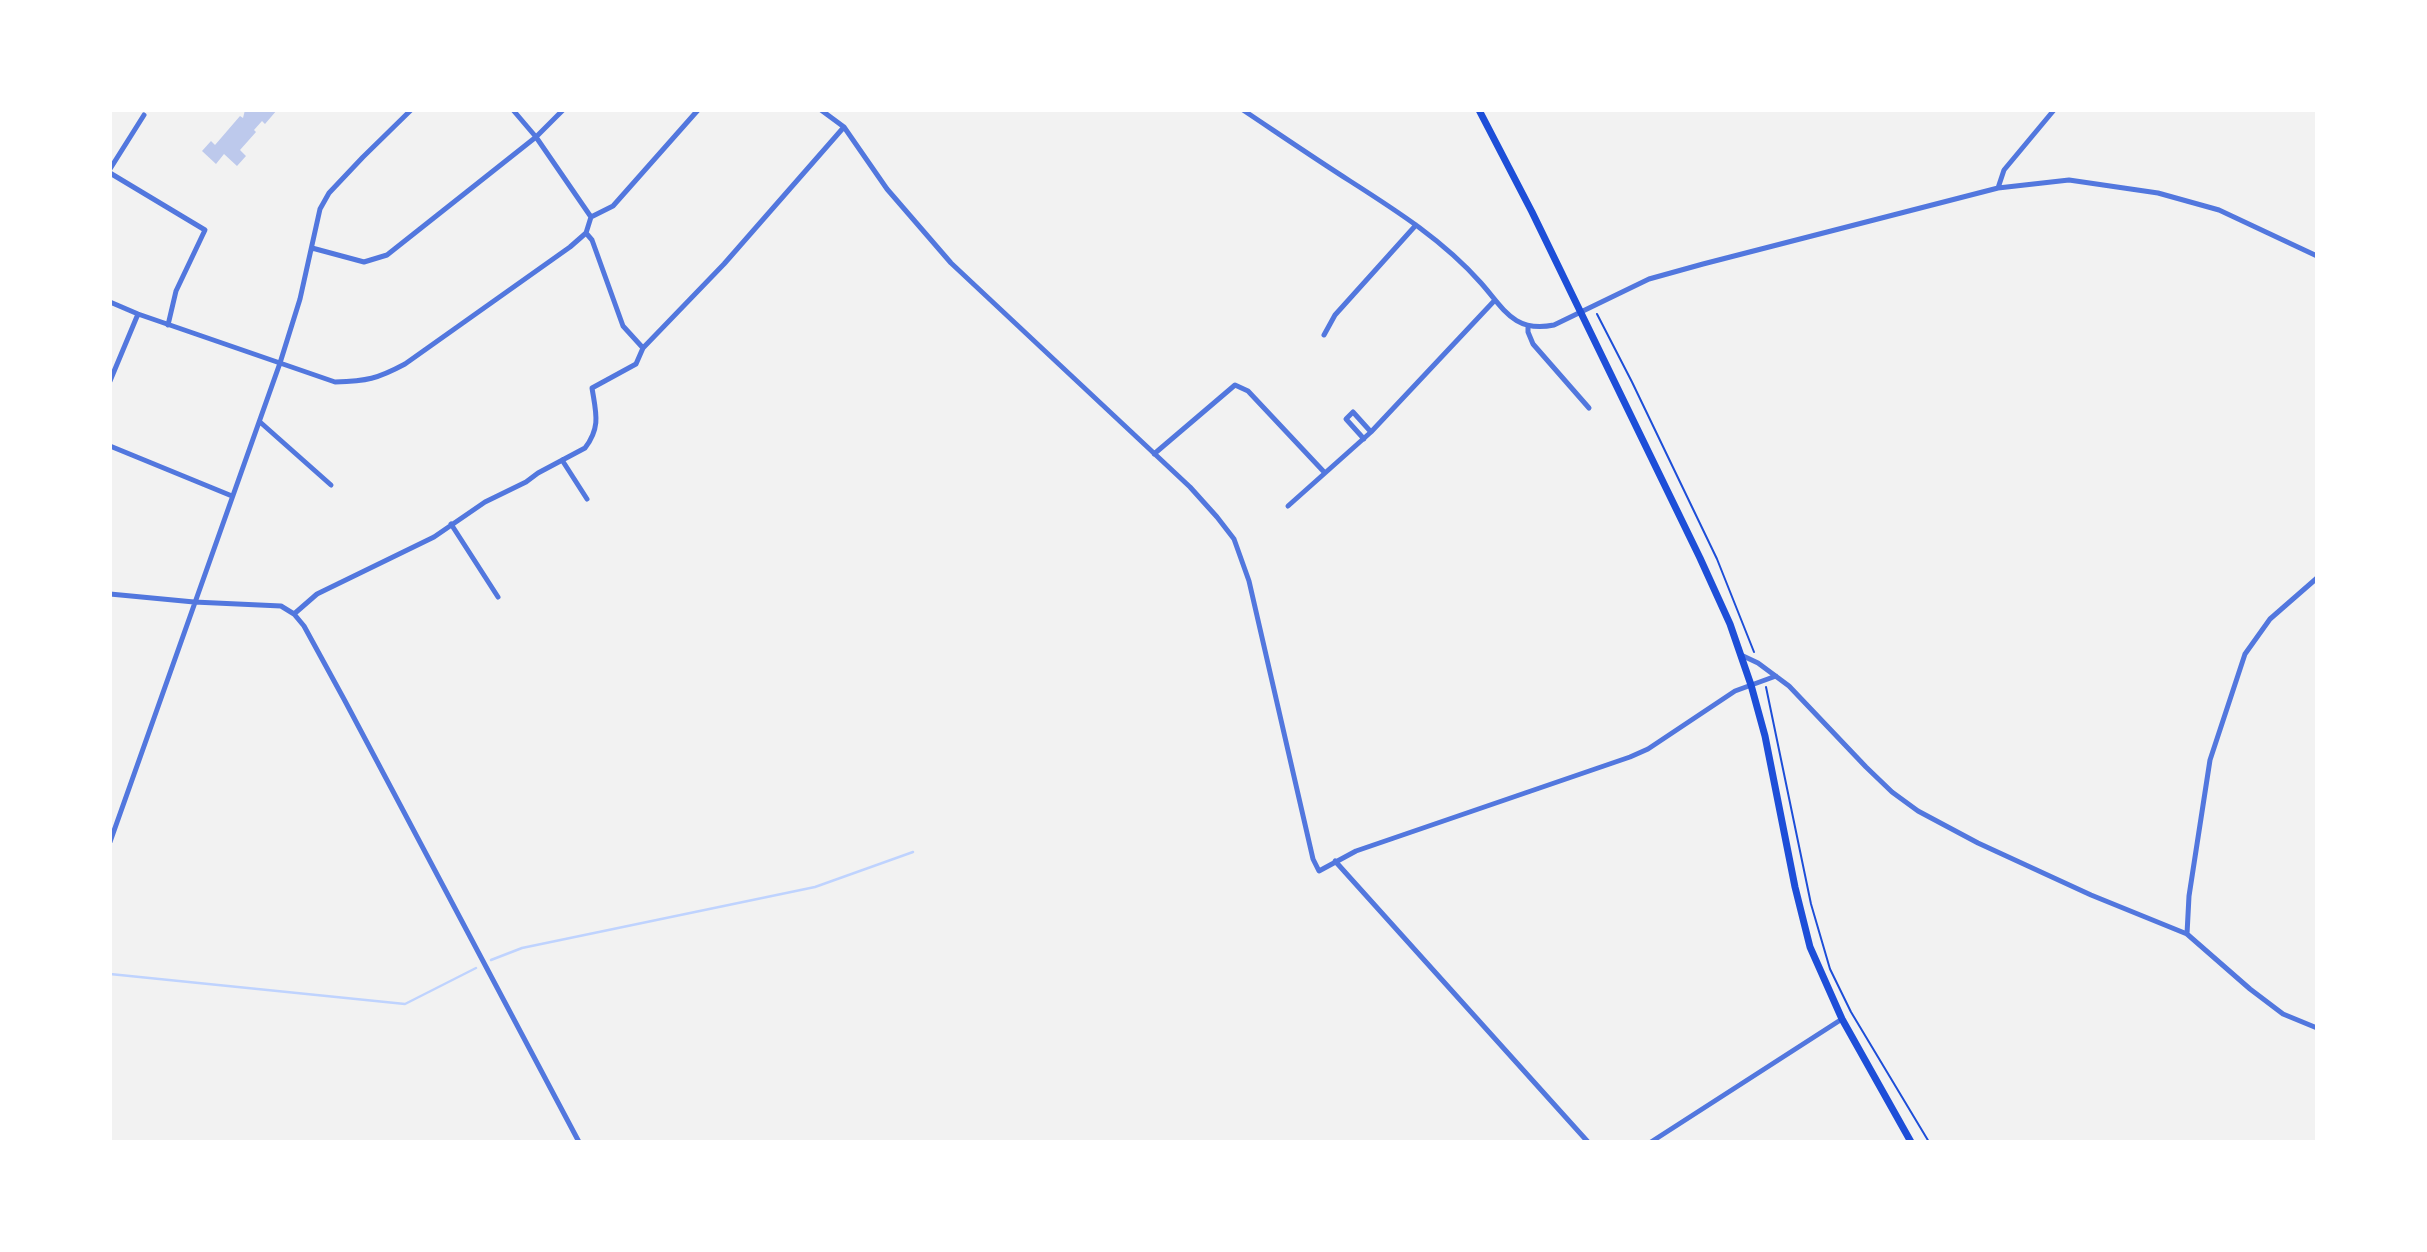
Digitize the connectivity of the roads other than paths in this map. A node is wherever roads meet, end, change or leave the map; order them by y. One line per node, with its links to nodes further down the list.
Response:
1 (411, 110): 17 (street)
2 (513, 110): 11 (street)
3 (563, 110): 11 (street)
4 (698, 110): 14 (street)
5 (821, 110): 10 (street)
6 (1243, 110): 15 (street)
7 (1479, 110): 22 (main road)
8 (2054, 110): 13 (street)
9 (144, 115): 12 (street)
10 (844, 128): 26 (street); 34 (street)
11 (536, 137): 14 (street); 17 (street)
12 (110, 171): 23 (street)
13 (1998, 188): 18 (street); 22 (street)
14 (591, 217): 16 (street)
15 (1416, 225): 19 (street); 25 (street)
16 (586, 233): 26 (street); 27 (street)
17 (312, 248): 27 (street)
18 (2317, 256)
19 (1495, 300): 24 (street); 31 (street)
20 (110, 302): 21 (street)
21 (138, 314): 23 (street); 28 (street)
22 (1580, 314): 24 (street); 47 (main road)
23 (168, 325): 27 (street)
24 (1528, 327): 29 (street)
25 (1324, 335)
26 (643, 348): 35 (street)
27 (280, 363): 30 (street)
28 (110, 381)
29 (1589, 408)
30 (260, 422): 37 (street); 38 (street)
31 (1371, 432): 32 (street); 32 (street)
32 (1364, 439): 36 (street)
33 (110, 446): 38 (street)
34 (1154, 454): 36 (street); 51 (street)
35 (562, 460): 39 (street); 41 (street)
36 (1325, 473): 40 (street)
37 (331, 485)
38 (232, 496): 45 (street)
39 (587, 499)
40 (1288, 506)
41 (451, 524): 44 (street); 46 (street)
42 (2317, 578): 52 (street)
43 (110, 594): 45 (street)
44 (498, 597)
45 (194, 602): 46 (street); 50 (street)
46 (294, 614): 55 (street)
47 (1741, 655): 48 (street); 49 (main road)
48 (1776, 676): 49 (street); 52 (street)
49 (1751, 685): 51 (street); 53 (main road)
50 (110, 842)
51 (1335, 862): 56 (street)
52 (2187, 934): 54 (street)
53 (1842, 1019): 57 (street); 58 (main road)
54 (2317, 1028)
55 (579, 1142)
56 (1588, 1142)
57 (1651, 1142)
58 (1911, 1142)

